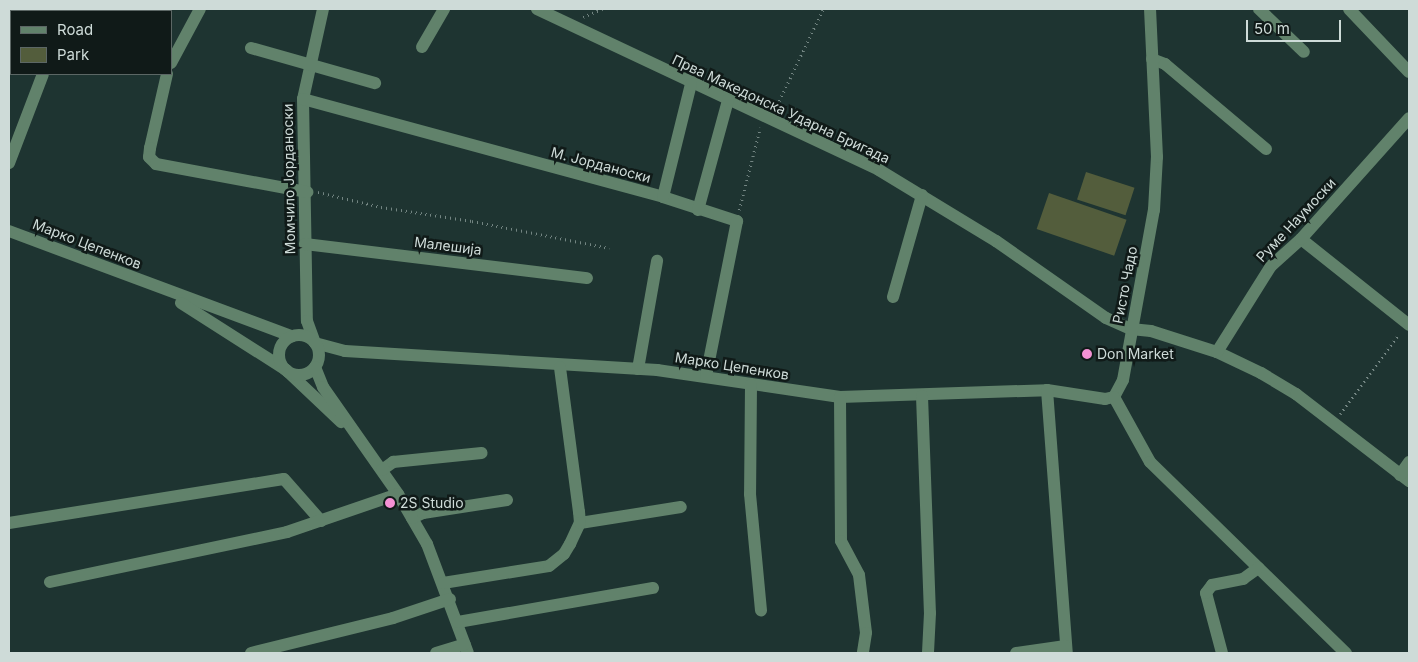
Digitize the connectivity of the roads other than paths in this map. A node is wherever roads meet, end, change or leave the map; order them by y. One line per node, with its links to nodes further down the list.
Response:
1 (200, 9): 12 (street)
2 (323, 9): 13 (street, Момчило Јорданоски)
3 (444, 9): 8 (street)
4 (536, 9): 18 (street, Прва Македонска Ударна Бригада)
5 (1150, 9): 11 (street, Ристо Чадо)
6 (1259, 9): 10 (street)
7 (1349, 9): 14 (street)
8 (422, 47)
9 (251, 48): 13 (street)
10 (1304, 52)
11 (1152, 59): 22 (street); 37 (street, Ристо Чадо)
12 (172, 61)
13 (310, 66): 17 (street); 19 (street, Момчило Јорданоски)
14 (1409, 72)
15 (43, 75): 23 (street)
16 (167, 75): 24 (street)
17 (375, 83)
18 (691, 84): 20 (street, Прва Македонска Ударна Бригада); 26 (street)
19 (303, 99): 24 (street, Момчило Јорданоски); 26 (street, М. Јорданоски)
20 (728, 100): 25 (street, Прва Македонска Ударна Бригада); 27 (street)
21 (1409, 118): 29 (street, Руме Наумоски)
22 (1266, 150)
23 (9, 163)
24 (307, 191): 30 (street, Момчило Јорданоски)
25 (922, 195): 34 (street); 37 (street, Прва Македонска Ударна Бригада)
26 (663, 197): 27 (street, М. Јорданоски)
27 (698, 210): 46 (street, М. Јорданоски)
28 (9, 230): 33 (street, Марко Цепенков)
29 (1301, 239): 36 (street); 41 (street, Руме Наумоски)
30 (305, 244): 32 (street, Малешија); 35 (street, Момчило Јорданоски)
31 (657, 261): 44 (street)
32 (587, 278)
33 (154, 286): 38 (street); 45 (street)
34 (894, 296)
35 (307, 321): 38 (street); 39 (street, Момчило Јорданоски)
36 (1408, 324)
37 (1131, 329): 41 (street, Прва Македонска Ударна Бригада); 51 (street, Ристо Чадо)
38 (295, 336): 39 (street); 45 (street)
39 (315, 343): 40 (street); 42 (street)
40 (345, 351): 42 (street); 43 (street, Марко Цепенков)
41 (1216, 352): 56 (street, Прва Македонска Ударна Бригада)
42 (317, 364): 45 (street); 52 (street)
43 (560, 367): 44 (street, Марко Цепенков); 63 (street)
44 (638, 369): 46 (street, Марко Цепенков)
45 (286, 370): 52 (street)
46 (706, 376): 47 (street, Марко Цепенков)
47 (751, 385): 50 (street, Марко Цепенков); 69 (street)
48 (1047, 390): 49 (street, Марко Цепенков); 51 (street, Марко Цепенков); 72 (street)
49 (922, 396): 50 (street, Марко Цепенков); 76 (street)
50 (840, 397): 75 (street)
51 (1114, 397): 64 (street)
52 (350, 430): 55 (street)
53 (482, 453): 55 (street)
54 (1409, 462): 56 (street)
55 (382, 470): 57 (street)
56 (1405, 478)
57 (398, 494): 60 (street); 61 (street)
58 (507, 500): 60 (street)
59 (681, 506): 63 (street)
60 (412, 518): 66 (street)
61 (321, 521): 62 (street); 65 (street)
62 (9, 523)
63 (580, 523): 66 (street)
64 (1258, 568): 78 (street); 79 (street)
65 (50, 582)
66 (443, 583): 68 (street)
67 (653, 588): 70 (street)
68 (450, 600): 70 (street); 73 (street)
69 (761, 610)
70 (458, 622): 71 (street)
71 (466, 649): 74 (street)
72 (1067, 650): 77 (street)
73 (251, 653)
74 (436, 653)
75 (863, 653)
76 (928, 653)
77 (1016, 653)
78 (1222, 653)
79 (1346, 653)

